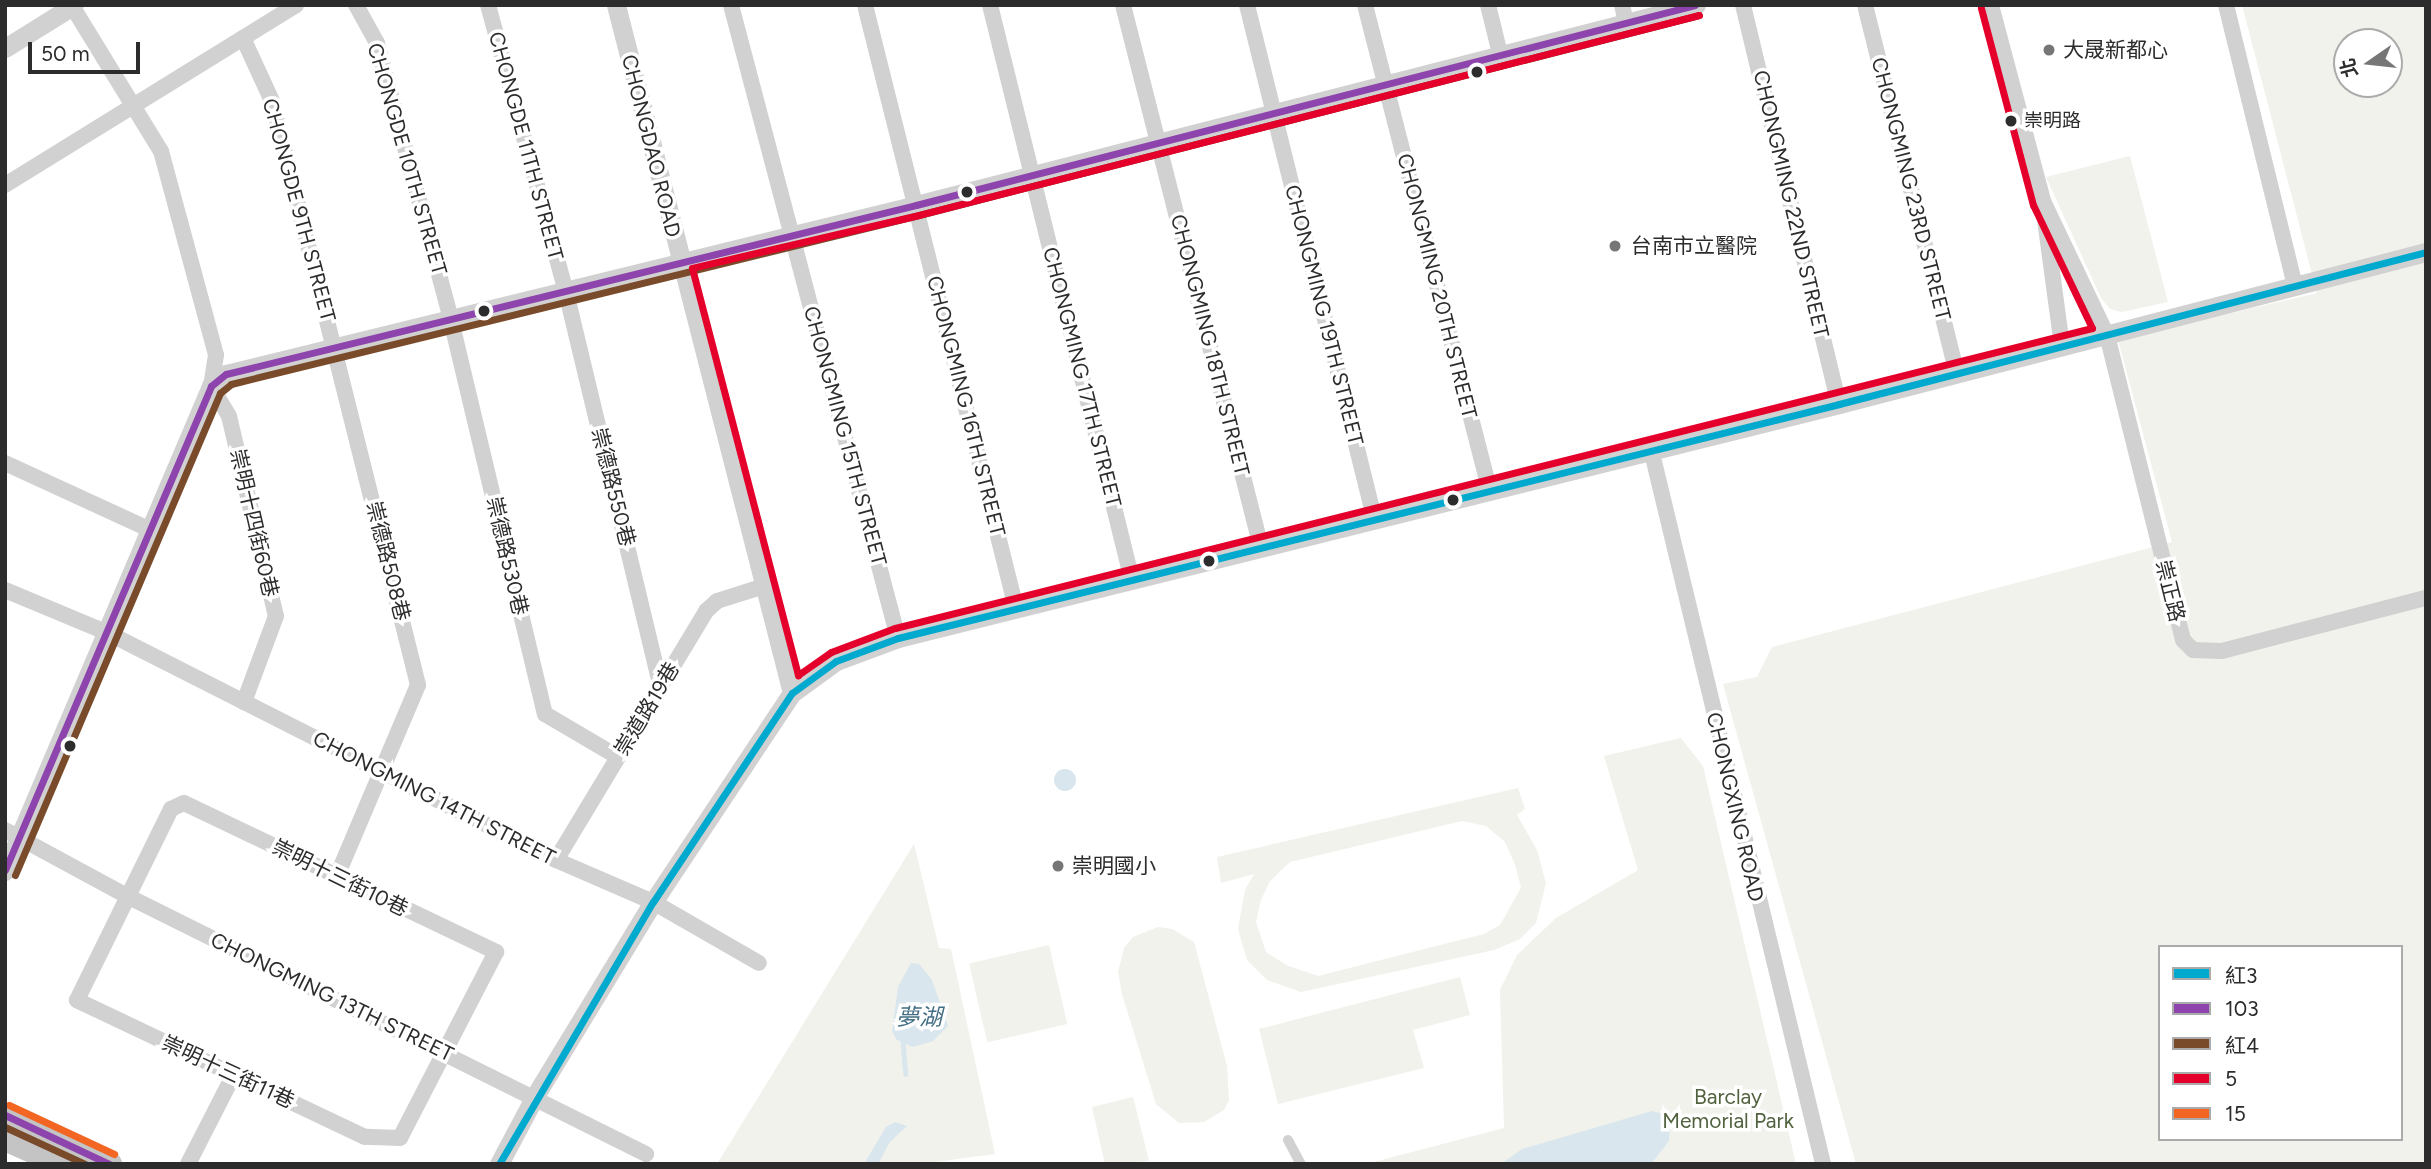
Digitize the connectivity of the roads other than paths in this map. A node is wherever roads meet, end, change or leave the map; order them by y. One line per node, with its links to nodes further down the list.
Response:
1 (296, 5): 19 (street)
2 (356, 5): 35 (street, CHONGDE 10TH STREET)
3 (488, 5): 34 (street, CHONGDE 11TH STREET)
4 (616, 5): 32 (street, CHONGDAO ROAD)
5 (731, 5): 30 (street, CHONGMING 15TH STREET)
6 (865, 5): 29 (street, CHONGMING 16TH STREET)
7 (990, 5): 26 (street, CHONGMING 17TH STREET)
8 (1123, 5): 25 (street, CHONGMING 18TH STREET)
9 (1247, 5): 24 (street, CHONGMING 19TH STREET)
10 (1365, 5): 22 (street, CHONGMING 20TH STREET)
11 (1489, 5): 21 (street)
12 (1696, 5): 18 (street)
13 (1743, 5): 41 (street, CHONGMING 22ND STREET)
14 (1865, 5): 39 (street, CHONGMING 23RD STREET)
15 (1991, 5): 28 (street)
16 (2225, 5): 33 (street)
17 (73, 6): 20 (street); 23 (street)
18 (1624, 14): 21 (street)
19 (243, 38): 23 (street); 37 (street, CHONGDE 9TH STREET)
20 (5, 48)
21 (1500, 54): 22 (street)
22 (1385, 84): 24 (street); 44 (street, CHONGMING 20TH STREET)
23 (134, 107): 27 (street); 40 (street)
24 (1273, 113): 25 (street); 45 (street, CHONGMING 19TH STREET)
25 (1158, 142): 26 (street); 47 (street, CHONGMING 18TH STREET)
26 (1031, 175): 29 (street); 48 (street, CHONGMING 17TH STREET)
27 (5, 185)
28 (2043, 201): 36 (street); 38 (street)
29 (916, 205): 30 (street); 52 (street, CHONGMING 16TH STREET)
30 (792, 234): 32 (street); 54 (street, CHONGMING 15TH STREET)
31 (2426, 252): 33 (street)
32 (679, 260): 34 (street); 49 (street, CHONGDAO ROAD)
33 (2295, 286): 36 (street)
34 (565, 288): 35 (street); 55 (street, 崇德路550巷)
35 (450, 316): 37 (street); 58 (street, 崇德路530巷)
36 (2107, 335): 38 (street); 51 (street, 崇正路)
37 (336, 345): 40 (street); 59 (street, 崇德路508巷)
38 (2062, 346): 39 (street)
39 (1957, 373): 41 (street)
40 (211, 386): 46 (street); 57 (street, 崇明十四街60巷)
41 (1839, 404): 42 (street)
42 (1651, 449): 44 (street); 79 (street, CHONGXING ROAD)
43 (5, 463): 46 (street)
44 (1489, 488): 45 (street)
45 (1374, 517): 47 (street)
46 (151, 530): 53 (street)
47 (1261, 547): 48 (street)
48 (1132, 580): 52 (street)
49 (761, 587): 55 (street, 崇道路19巷); 56 (street, CHONGDAO ROAD)
50 (7, 595): 53 (street, CHONGMING 14TH STREET)
51 (2426, 598)
52 (1016, 608): 54 (street)
53 (108, 633): 57 (street, CHONGMING 14TH STREET); 60 (street)
54 (898, 638): 56 (street)
55 (660, 687): 58 (street, 崇道路19巷)
56 (792, 693): 65 (street)
57 (244, 702): 59 (street, CHONGMING 14TH STREET)
58 (618, 757): 61 (street, 崇道路19巷)
59 (379, 771): 61 (street, CHONGMING 14TH STREET); 63 (street, 崇德路508巷)
60 (13, 834): 62 (street); 64 (street, CHONGMING 13TH STREET)
61 (556, 860): 65 (street, CHONGMING 14TH STREET)
62 (5, 871)
63 (337, 876): 64 (street, 崇明十三街10巷); 67 (street, 崇明十三街10巷)
64 (125, 895): 67 (street, CHONGMING 13TH STREET); 68 (street, 崇明十三街11巷)
65 (653, 902): 66 (street, CHONGMING 14TH STREET); 69 (street)
66 (759, 963)
67 (445, 1053): 68 (street, 崇明十三街11巷); 69 (street, CHONGMING 13TH STREET)
68 (234, 1074): 76 (street)
69 (535, 1096): 73 (street, CHONGMING 13TH STREET); 77 (street)
70 (5, 1115): 75 (main road)
71 (5, 1139): 74 (main road)
72 (1288, 1140): 78 (street)
73 (646, 1154)
74 (61, 1164)
75 (110, 1164)
76 (188, 1164)
77 (499, 1164)
78 (1301, 1164)
79 (1823, 1164)

